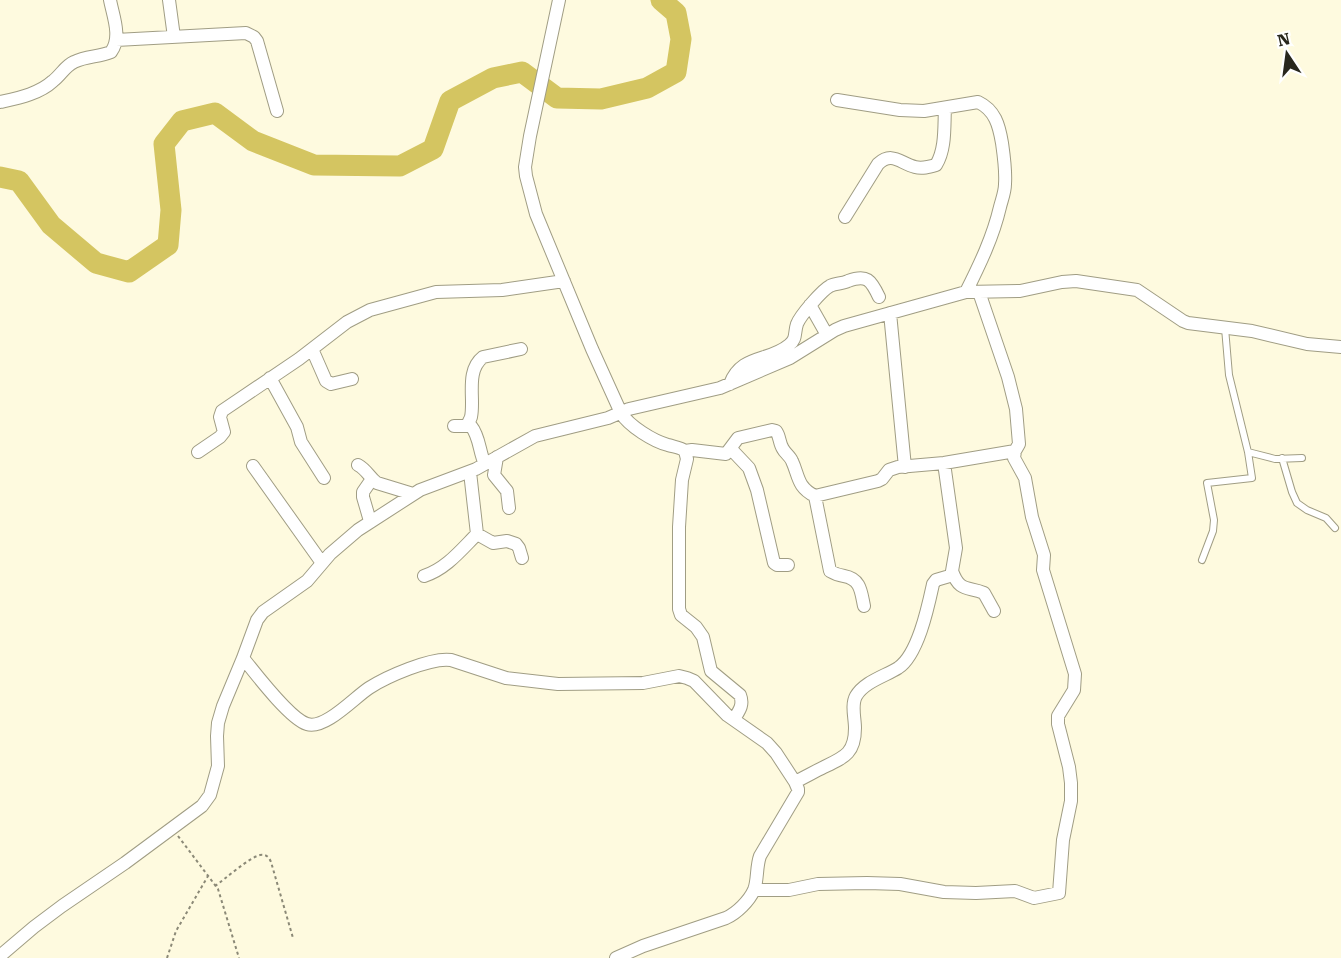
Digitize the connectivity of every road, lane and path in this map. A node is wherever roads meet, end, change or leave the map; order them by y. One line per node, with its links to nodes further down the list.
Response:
1 (111, 0): 5 (street)
2 (169, 0): 4 (street)
3 (559, 0): 11 (street)
4 (174, 37): 5 (street); 9 (street)
5 (116, 40): 7 (street)
6 (837, 100): 8 (street)
7 (0, 102)
8 (945, 108): 10 (street); 12 (street)
9 (278, 111)
10 (845, 217)
11 (564, 281): 20 (street); 25 (street)
12 (966, 292): 13 (street); 16 (street)
13 (979, 292): 17 (street); 30 (street)
14 (879, 297): 15 (street)
15 (810, 305): 18 (street); 24 (street)
16 (890, 313): 18 (street); 40 (street)
17 (1225, 328): 19 (street); 31 (lane)
18 (827, 335): 24 (street)
19 (1341, 347)
20 (312, 349): 22 (street); 23 (street)
21 (521, 349): 27 (street)
22 (270, 378): 32 (street); 42 (street)
23 (352, 379)
24 (730, 384): 25 (street)
25 (621, 413): 29 (street); 33 (street)
26 (454, 426): 27 (street)
27 (467, 426): 37 (street)
28 (731, 449): 29 (street); 45 (street); 53 (street)
29 (685, 451): 59 (street)
30 (1015, 451): 36 (street); 64 (street)
31 (1248, 452): 35 (lane); 51 (lane)
32 (198, 453)
33 (497, 457): 37 (street); 46 (street)
34 (1302, 458): 35 (lane)
35 (1282, 459): 48 (lane)
36 (944, 463): 40 (street); 54 (street)
37 (485, 464): 41 (street)
38 (358, 465): 43 (street)
39 (254, 466): 52 (street)
40 (905, 467): 45 (street)
41 (470, 472): 44 (street); 49 (street)
42 (324, 478)
43 (372, 480): 44 (street); 47 (street)
44 (413, 494): 47 (street)
45 (815, 496): 56 (street)
46 (509, 508)
47 (370, 521): 52 (street)
48 (1335, 528)
49 (477, 534): 50 (street); 55 (street)
50 (522, 558)
51 (1202, 560)
52 (322, 563): 58 (street)
53 (789, 565)
54 (953, 575): 57 (street); 60 (street)
55 (424, 576)
56 (864, 606)
57 (994, 611)
58 (243, 658): 59 (street); 61 (street)
59 (734, 719): 60 (street)
60 (795, 782): 64 (street)
61 (172, 828): 62 (path); 66 (street)
62 (208, 876): 63 (path); 67 (path)
63 (215, 886): 65 (path); 68 (path)
64 (754, 890): 69 (street)
65 (293, 938)
66 (0, 956)
67 (167, 958)
68 (239, 958)
69 (616, 958)

